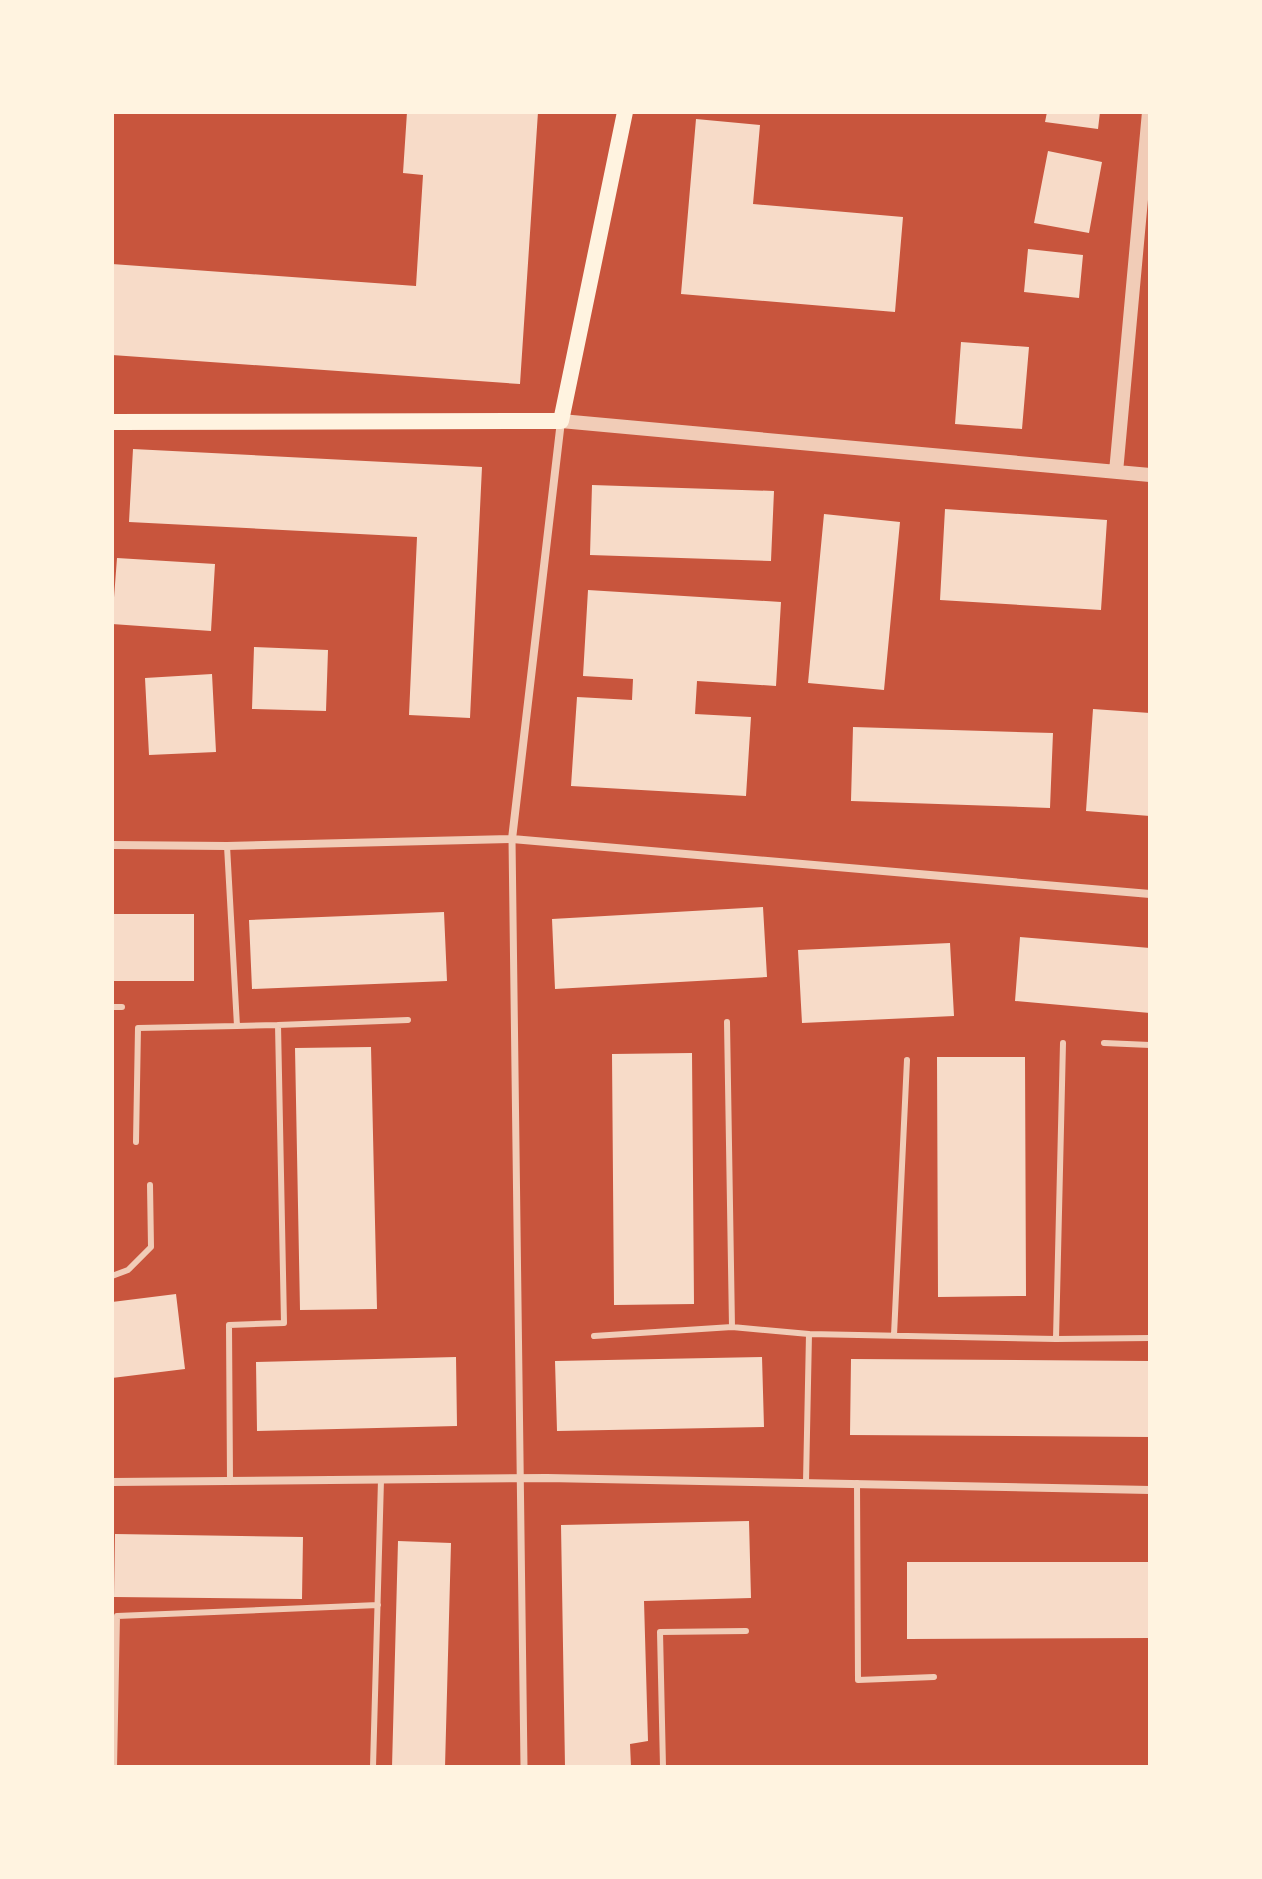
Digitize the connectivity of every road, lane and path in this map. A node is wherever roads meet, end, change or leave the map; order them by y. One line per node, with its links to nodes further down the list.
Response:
1 (625, 112): 3 (main road)
2 (1149, 112): 5 (street)
3 (561, 421): 4 (main road); 5 (street); 7 (street)
4 (112, 422)
5 (1116, 472): 6 (street)
6 (1150, 475)
7 (512, 839): 9 (street); 10 (street); 30 (street)
8 (112, 845): 9 (street)
9 (227, 846): 16 (lane)
10 (1150, 894)
11 (112, 1007): 12 (lane)
12 (122, 1007)
13 (408, 1020): 15 (lane)
14 (727, 1022): 24 (lane)
15 (278, 1025): 16 (lane); 32 (lane)
16 (237, 1026): 21 (lane)
17 (1063, 1043): 29 (lane)
18 (1104, 1043): 19 (lane)
19 (1150, 1045)
20 (907, 1060): 26 (lane)
21 (136, 1142)
22 (150, 1185): 23 (lane)
23 (112, 1276)
24 (732, 1327): 25 (lane); 27 (lane)
25 (809, 1334): 26 (lane); 34 (lane)
26 (894, 1335): 29 (lane)
27 (594, 1336)
28 (1150, 1338): 29 (lane)
29 (1056, 1339)
30 (519, 1478): 31 (street); 34 (street); 42 (street)
31 (381, 1480): 32 (street); 37 (lane)
32 (230, 1481): 33 (street)
33 (112, 1482)
34 (806, 1482): 35 (street)
35 (857, 1483): 36 (street); 39 (lane)
36 (1150, 1490)
37 (378, 1605): 40 (lane); 41 (lane)
38 (746, 1631): 43 (lane)
39 (934, 1677)
40 (114, 1767)
41 (373, 1767)
42 (524, 1767)
43 (663, 1767)

